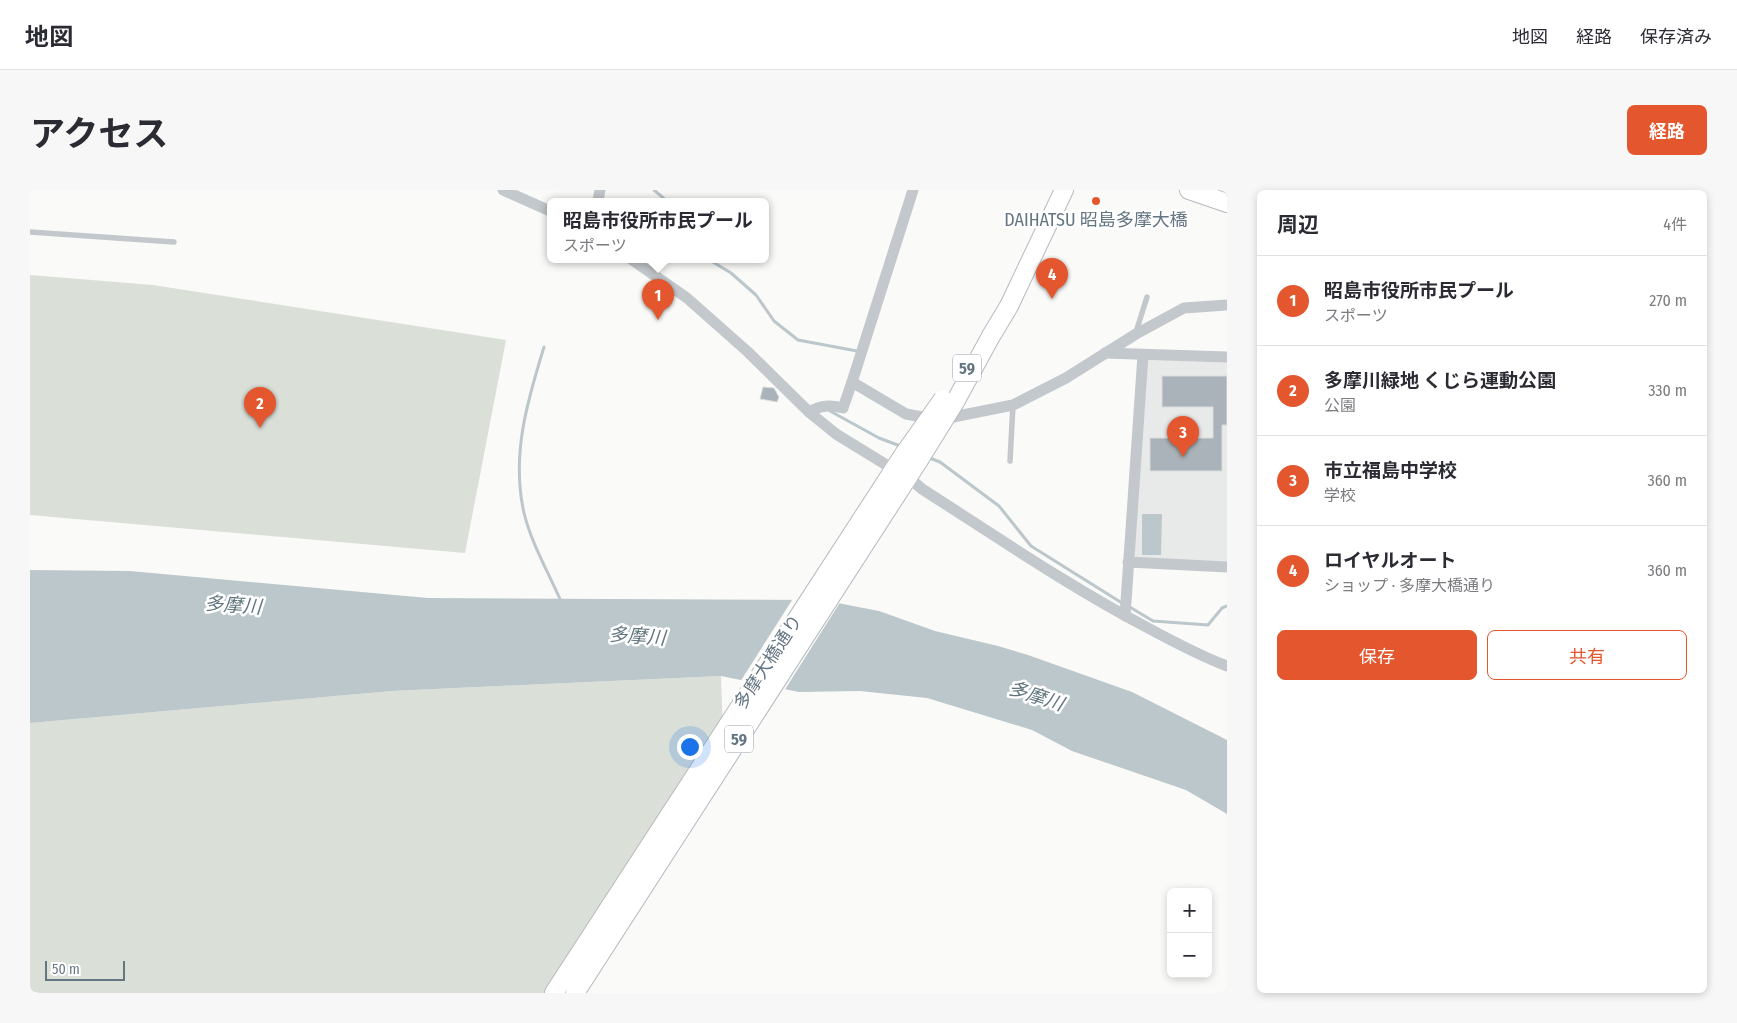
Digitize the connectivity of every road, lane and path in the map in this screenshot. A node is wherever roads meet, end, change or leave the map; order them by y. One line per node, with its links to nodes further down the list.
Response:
1 (503, 190): 6 (street)
2 (913, 190): 16 (street)
3 (1064, 190): 20 (main road, 多摩大橋通り / 59, bridge)
4 (1189, 190): 5 (main road)
5 (1224, 198)
6 (547, 210)
7 (30, 232): 8 (lane)
8 (174, 242)
9 (637, 263): 18 (street)
10 (1147, 297): 12 (lane)
11 (1227, 305): 12 (street)
12 (1136, 334): 13 (street)
13 (1105, 353): 14 (street); 17 (street)
14 (1143, 355): 15 (street); 21 (street)
15 (1227, 357)
16 (852, 382): 17 (street); 18 (street)
17 (1013, 405): 19 (lane)
18 (813, 410): 20 (street)
19 (1010, 461)
20 (898, 477): 23 (street); 25 (main road, 多摩大橋通り / 59); 26 (main road, 多摩大橋通り / 59)
21 (1128, 562): 22 (street); 23 (street)
22 (1227, 567)
23 (1125, 608): 24 (street)
24 (1227, 666)
25 (554, 993)
26 (575, 993)

